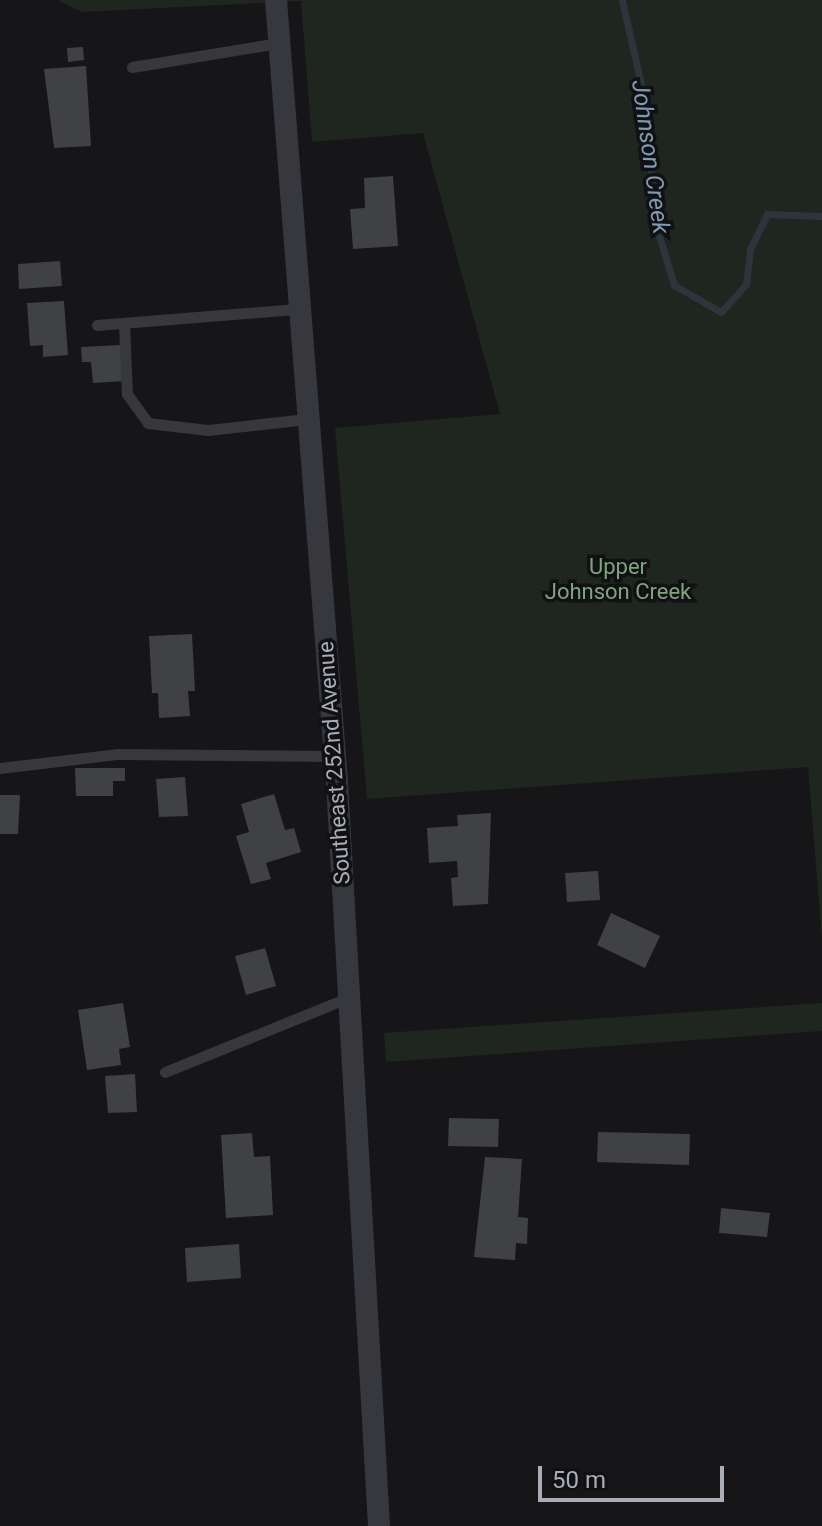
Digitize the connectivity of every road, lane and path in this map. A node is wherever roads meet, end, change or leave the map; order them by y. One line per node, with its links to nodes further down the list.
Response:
1 (276, 0): 2 (street, Southeast 252nd Avenue)
2 (279, 43): 3 (lane); 4 (street, Southeast 252nd Avenue)
3 (132, 67)
4 (297, 309): 5 (lane); 7 (street, Southeast 252nd Avenue)
5 (124, 323): 6 (lane); 7 (lane)
6 (97, 325)
7 (306, 419): 8 (street, Southeast 252nd Avenue)
8 (334, 756): 9 (lane); 10 (street, Southeast 252nd Avenue)
9 (0, 768)
10 (350, 997): 11 (lane); 12 (street, Southeast 252nd Avenue)
11 (165, 1072)
12 (379, 1526)

